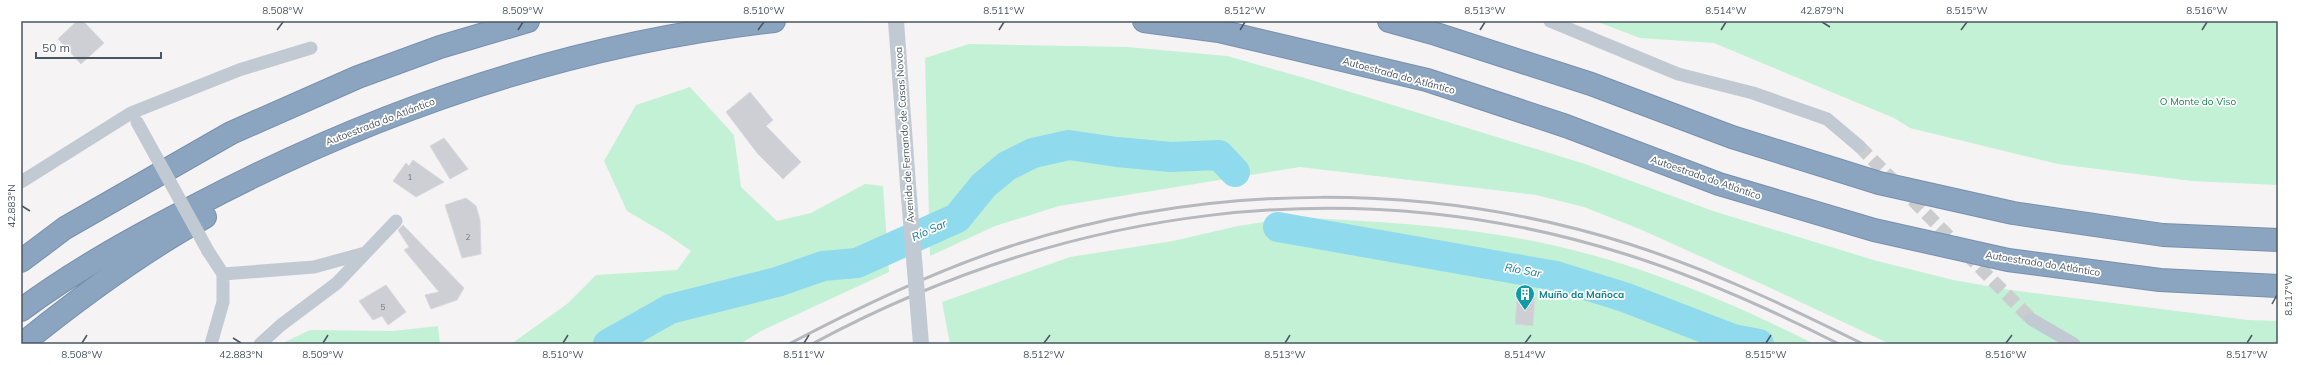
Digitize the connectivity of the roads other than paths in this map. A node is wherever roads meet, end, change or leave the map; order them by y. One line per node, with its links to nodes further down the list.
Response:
1 (528, 21): 15 (highway)
2 (774, 21): 10 (highway, Autoestrada do Atlántico)
3 (896, 21): 23 (street, Avenida de Fernando de Casas Novoa, bridge)
4 (1144, 21): 17 (highway, Autoestrada do Atlántico)
5 (1389, 21): 13 (highway)
6 (1550, 21): 9 (street)
7 (311, 48): 8 (street)
8 (134, 118): 11 (street); 16 (street, bridge)
9 (1859, 146)
10 (259, 172): 18 (highway, Autoestrada do Atlántico); 20 (highway)
11 (21, 182)
12 (396, 221): 14 (street)
13 (2278, 240)
14 (367, 252): 16 (street); 22 (street)
15 (21, 261)
16 (223, 274): 21 (street)
17 (2278, 286)
18 (21, 310)
19 (2031, 319): 24 (street)
20 (22, 344)
21 (211, 344)
22 (260, 344)
23 (921, 344)
24 (2074, 344)

